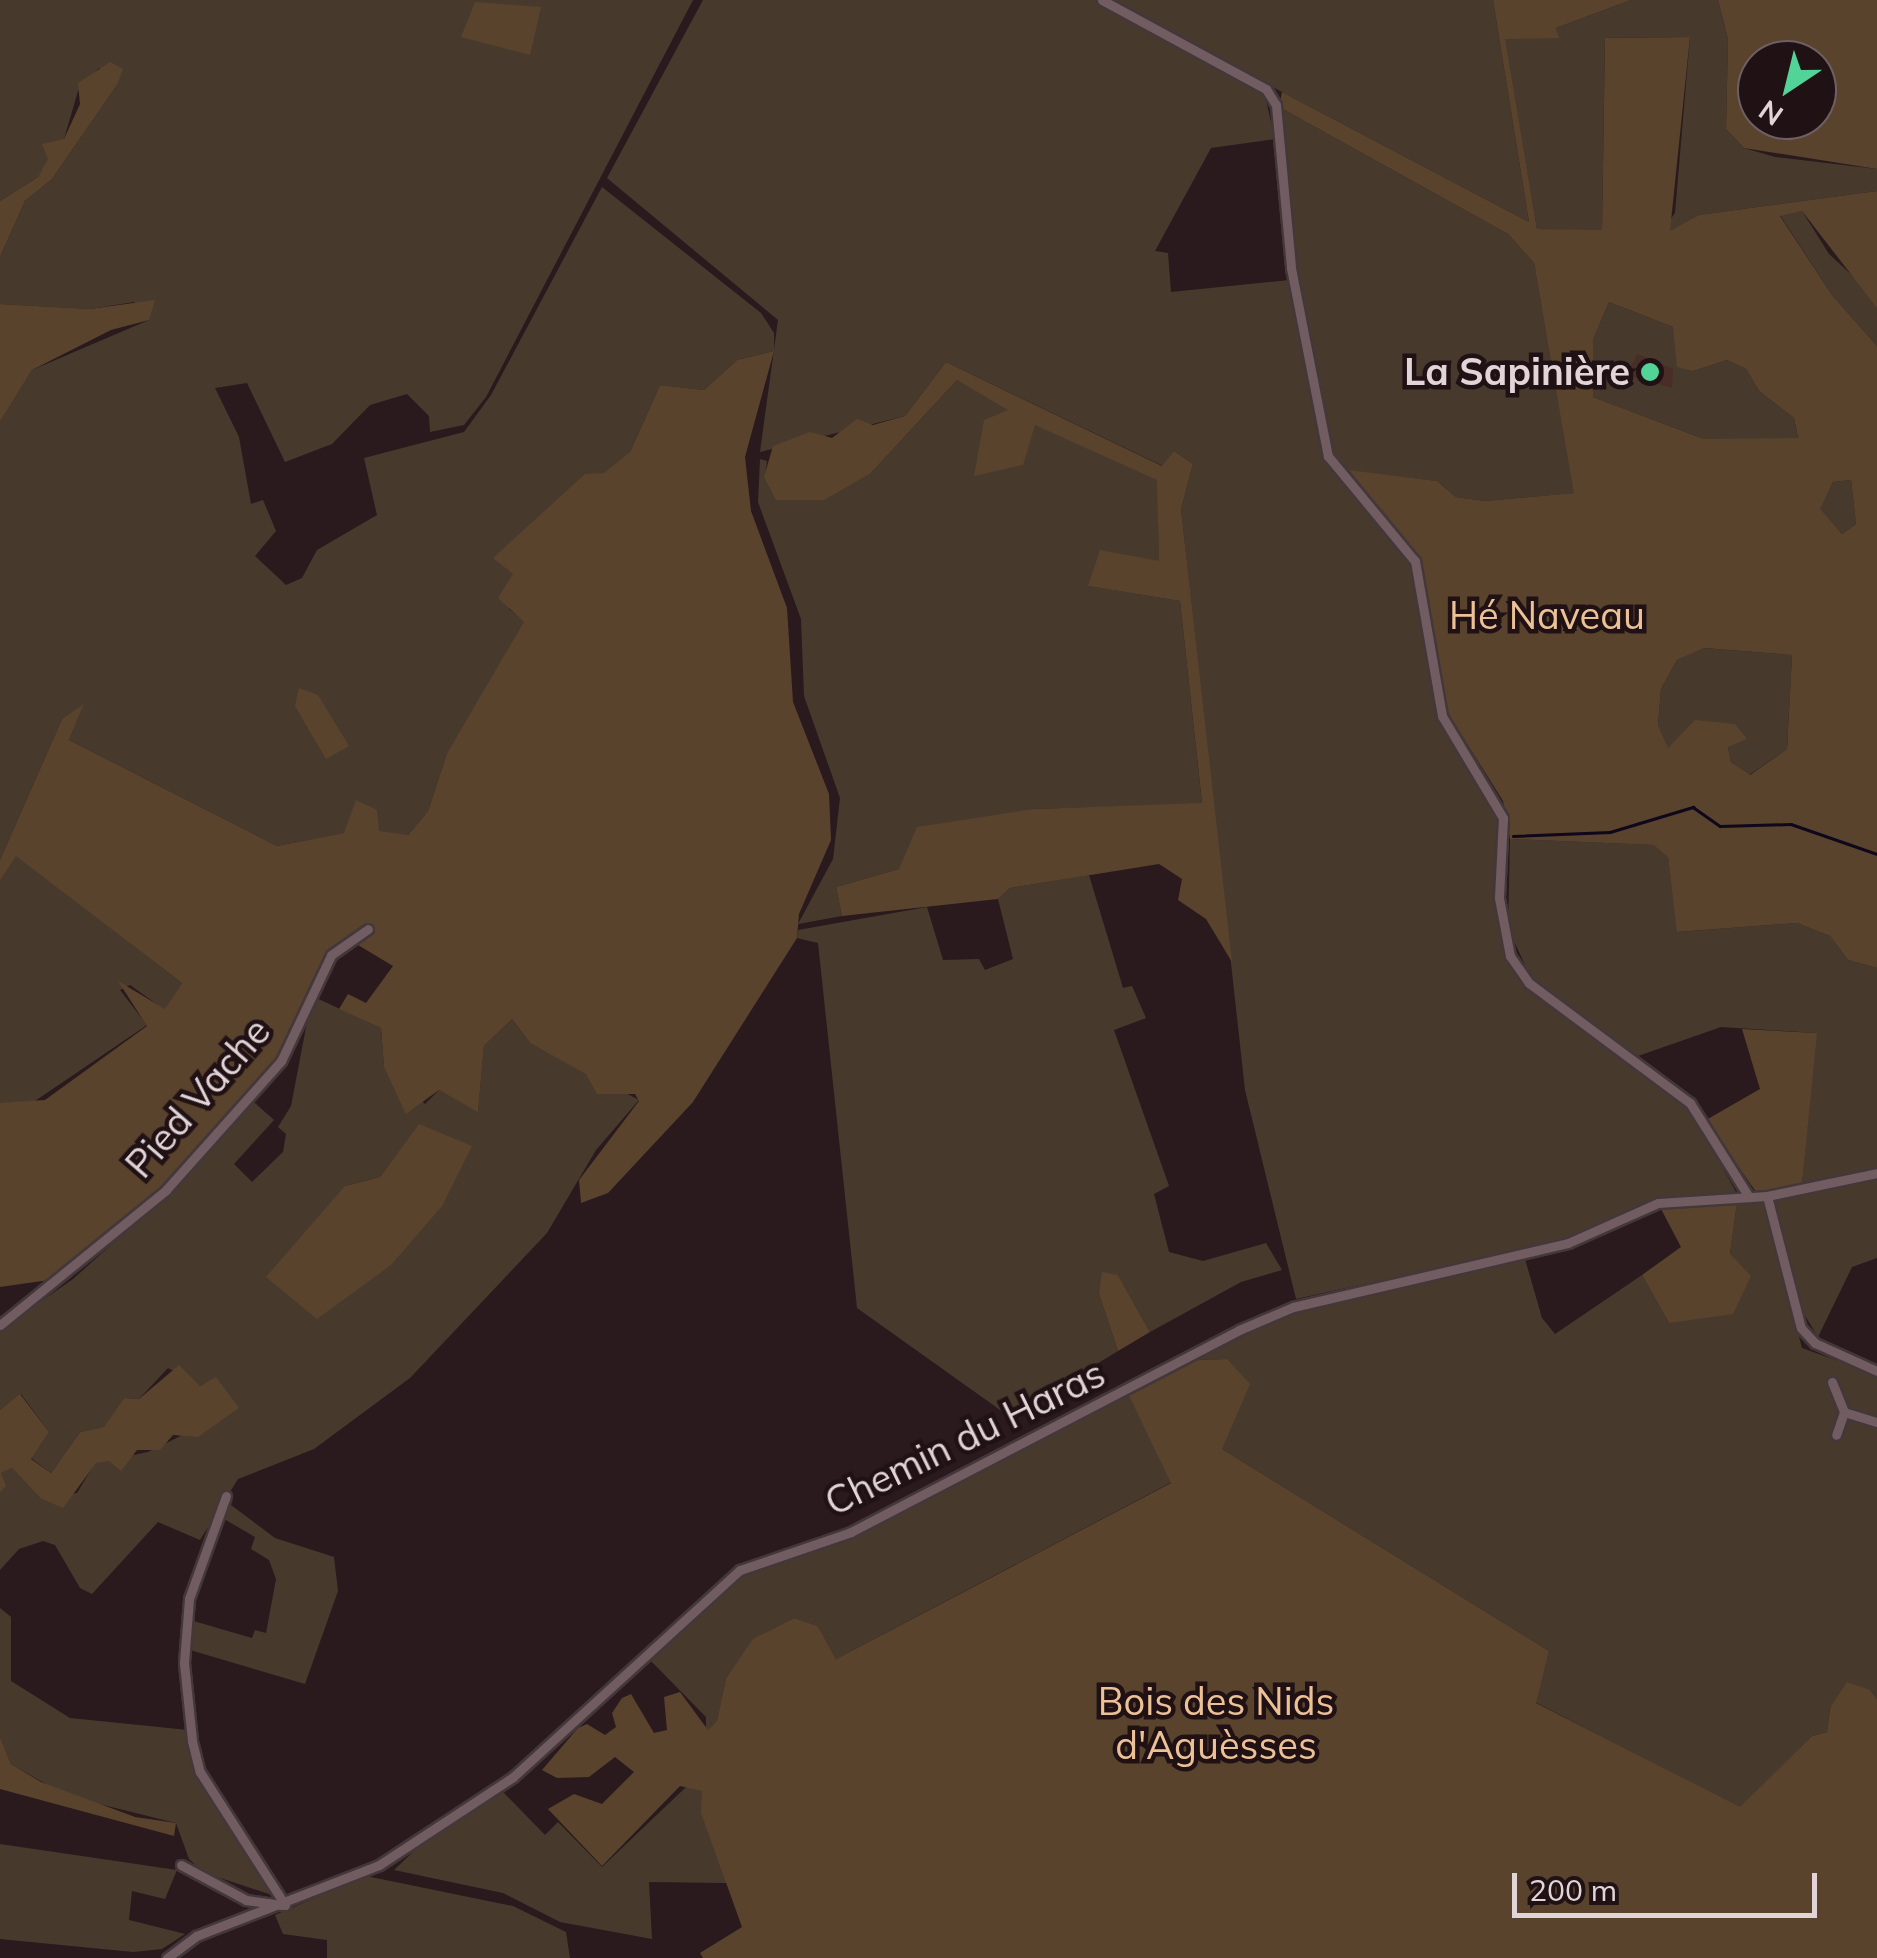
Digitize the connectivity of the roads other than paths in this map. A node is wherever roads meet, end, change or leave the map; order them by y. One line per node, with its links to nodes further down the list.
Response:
1 (1102, 0): 5 (street)
2 (368, 930): 6 (street, Pied Vache)
3 (1877, 1173): 4 (street, Chemin du Haras)
4 (1768, 1196): 5 (street, Chemin du Haras); 7 (street)
5 (1749, 1197): 14 (street, Chemin du Haras)
6 (0, 1326)
7 (1877, 1371)
8 (1832, 1382): 9 (street)
9 (1844, 1412): 10 (street); 11 (street)
10 (1877, 1422)
11 (1836, 1435)
12 (226, 1496): 14 (street)
13 (181, 1865): 14 (street)
14 (288, 1904): 15 (street, Chemin du Haras)
15 (167, 1958)

